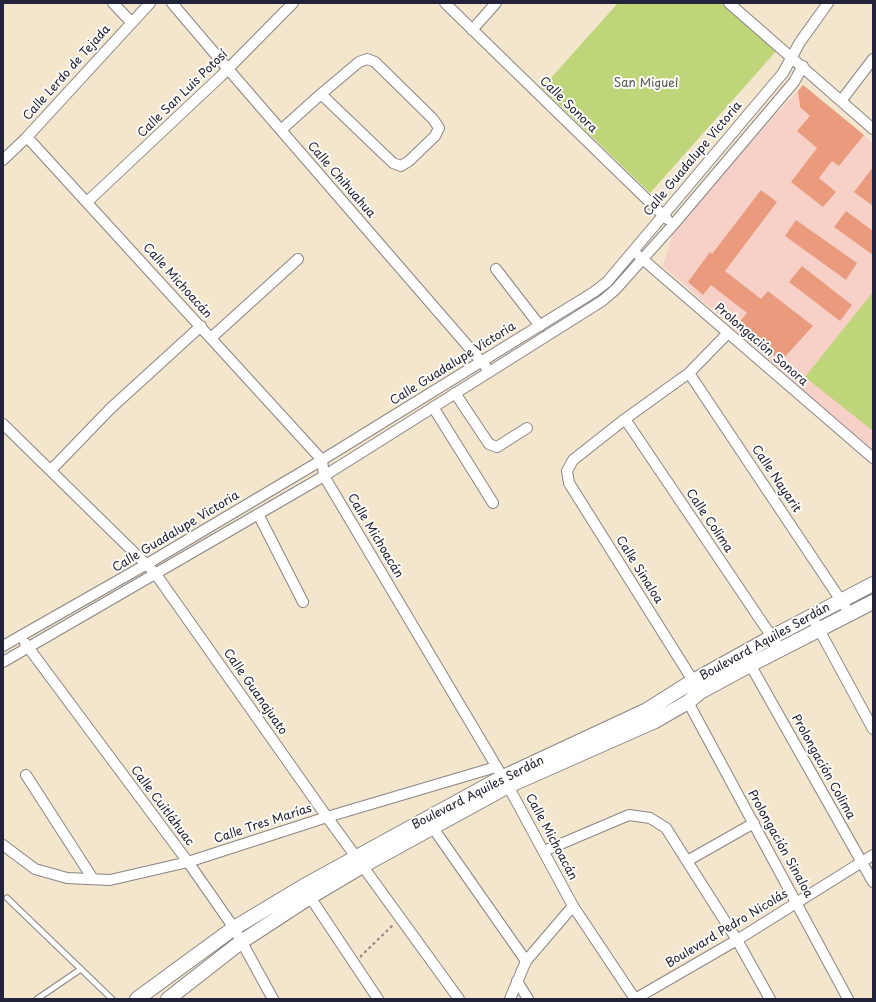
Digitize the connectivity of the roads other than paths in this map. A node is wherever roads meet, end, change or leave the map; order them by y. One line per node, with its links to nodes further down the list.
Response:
1 (113, 3): 9 (street)
2 (150, 3): 9 (street, Calle Lerdo de Tejada)
3 (172, 3): 14 (street, Calle Chihuahua)
4 (293, 3): 14 (street, Calle San Luis Potosí)
5 (445, 3): 10 (street, Calle Sonora)
6 (496, 3): 10 (street)
7 (729, 3): 11 (street)
8 (828, 3): 11 (street, Calle Guadalupe Victoria)
9 (131, 22): 19 (street, Calle Lerdo de Tejada)
10 (472, 30): 22 (street, Calle Sonora)
11 (792, 58): 13 (street); 22 (street, Calle Guadalupe Victoria)
12 (873, 59): 16 (street)
13 (803, 66): 16 (street); 23 (street, Calle Guadalupe Victoria)
14 (228, 70): 18 (street, Calle Chihuahua); 21 (street, Calle San Luis Potosí)
15 (321, 94): 15 (street); 18 (street)
16 (842, 101): 17 (street)
17 (873, 129)
18 (281, 130): 32 (street, Calle Chihuahua)
19 (27, 137): 20 (street, Calle Lerdo de Tejada); 21 (street, Calle Michoacán)
20 (3, 160)
21 (88, 201): 28 (street, Calle Michoacán)
22 (663, 215): 23 (street, Calle Sonora); 24 (street, Calle Guadalupe Victoria)
23 (673, 225): 26 (street, Calle Guadalupe Victoria)
24 (633, 251): 26 (street, Prolongación Sonora); 29 (street, Calle Guadalupe Victoria)
25 (298, 259): 31 (street)
26 (643, 259): 30 (street, Prolongación Sonora); 33 (street, Calle Guadalupe Victoria)
27 (496, 269): 29 (street)
28 (201, 326): 31 (street, Calle Michoacán); 42 (street)
29 (540, 326): 32 (street, Calle Guadalupe Victoria)
30 (728, 334): 34 (street); 40 (street, Prolongación Sonora)
31 (211, 338): 41 (street, Calle Michoacán)
32 (482, 362): 33 (street, Calle Chihuahua); 41 (street, Calle Guadalupe Victoria)
33 (491, 372): 35 (street, Calle Guadalupe Victoria)
34 (689, 373): 37 (street); 49 (street, Calle Nayarit)
35 (455, 393): 36 (street, Calle Guadalupe Victoria); 39 (street)
36 (434, 407): 43 (street, Calle Guadalupe Victoria); 44 (street)
37 (625, 419): 56 (street, Calle Colima); 62 (street, Calle Sinaloa)
38 (3, 424): 42 (street, Calle Guanajuato)
39 (527, 428)
40 (873, 458)
41 (322, 460): 43 (street, Calle Michoacán); 46 (street, Calle Guadalupe Victoria)
42 (51, 470): 46 (street, Calle Guanajuato)
43 (324, 476): 45 (street, Calle Guadalupe Victoria); 66 (street, Calle Michoacán)
44 (493, 503)
45 (258, 514): 47 (street, Calle Guadalupe Victoria); 50 (street)
46 (147, 564): 47 (street, Calle Guanajuato); 55 (street, Calle Guadalupe Victoria)
47 (155, 573): 58 (street, Calle Guadalupe Victoria); 67 (street, Calle Guanajuato)
48 (873, 584): 49 (street, Boulevard Aquiles Serdán)
49 (842, 600): 52 (street, Calle Nayarit); 53 (street, Boulevard Aquiles Serdán)
50 (303, 602)
51 (873, 602): 52 (street, Boulevard Aquiles Serdán)
52 (850, 614): 54 (street, Boulevard Aquiles Serdán)
53 (812, 616): 54 (street); 56 (street, Boulevard Aquiles Serdán)
54 (819, 630): 59 (street, Boulevard Aquiles Serdán); 64 (street)
55 (20, 637): 57 (street, Calle Guadalupe Victoria); 58 (street, Calle Cuitláhuac)
56 (772, 637): 59 (street, Calle Colima); 60 (street, Boulevard Aquiles Serdán)
57 (3, 646)
58 (28, 648): 61 (street, Calle Guadalupe Victoria); 75 (street, Calle Cuitláhuac)
59 (780, 650): 60 (street, Boulevard Aquiles Serdán)
60 (747, 659): 62 (street, Boulevard Aquiles Serdán); 76 (street, Prolongación Colima)
61 (3, 662)
62 (697, 687): 63 (street, Boulevard Aquiles Serdán); 66 (street, Boulevard Aquiles Serdán)
63 (688, 702): 66 (street, Boulevard Aquiles Serdán); 68 (street, Prolongación Sinaloa)
64 (873, 729)
65 (26, 775): 77 (street)
66 (502, 776): 67 (street, Calle Tres Marías); 69 (street, Boulevard Aquiles Serdán); 71 (street, Calle Michoacán); 73 (street, Boulevard Aquiles Serdán)
67 (327, 817): 73 (street, Calle Guanajuato); 75 (street, Calle Tres Marías)
68 (754, 823): 74 (street); 81 (street, Prolongación Sinaloa)
69 (433, 828): 73 (street, Boulevard Aquiles Serdán); 86 (street)
70 (3, 845): 77 (street, Calle Tres Marías)
71 (544, 851): 74 (street); 82 (street, Calle Michoacán)
72 (873, 855): 76 (street, Boulevard Pedro Nicolás)
73 (360, 861): 79 (street, Boulevard Aquiles Serdán); 83 (street, Boulevard Aquiles Serdán); 95 (street, Calle Guanajuato)
74 (687, 861): 84 (street)
75 (188, 862): 77 (street, Calle Tres Marías); 83 (street, Calle Cuitláhuac)
76 (862, 863): 78 (street, Prolongación Colima); 81 (street, Boulevard Pedro Nicolás)
77 (93, 880)
78 (873, 882)
79 (310, 897): 85 (street, Boulevard Aquiles Serdán); 94 (street)
80 (6, 898): 87 (lane)
81 (797, 901): 84 (street, Boulevard Pedro Nicolás); 100 (street, Prolongación Sinaloa)
82 (573, 906): 86 (street); 98 (street, Calle Michoacán)
83 (234, 928): 85 (street, Calle Cuitláhuac); 89 (street, Boulevard Aquiles Serdán)
84 (737, 940): 98 (street, Boulevard Pedro Nicolás); 99 (street)
85 (241, 942): 92 (street, Boulevard Aquiles Serdán); 93 (street, Calle Cuitláhuac)
86 (526, 961): 88 (street)
87 (81, 969): 90 (lane); 91 (lane)
88 (517, 981): 96 (street); 97 (street)
89 (139, 998)
90 (37, 999)
91 (112, 999)
92 (168, 999)
93 (272, 999)
94 (378, 999)
95 (459, 999)
96 (510, 999)
97 (528, 999)
98 (635, 999)
99 (770, 999)
100 (848, 999)

